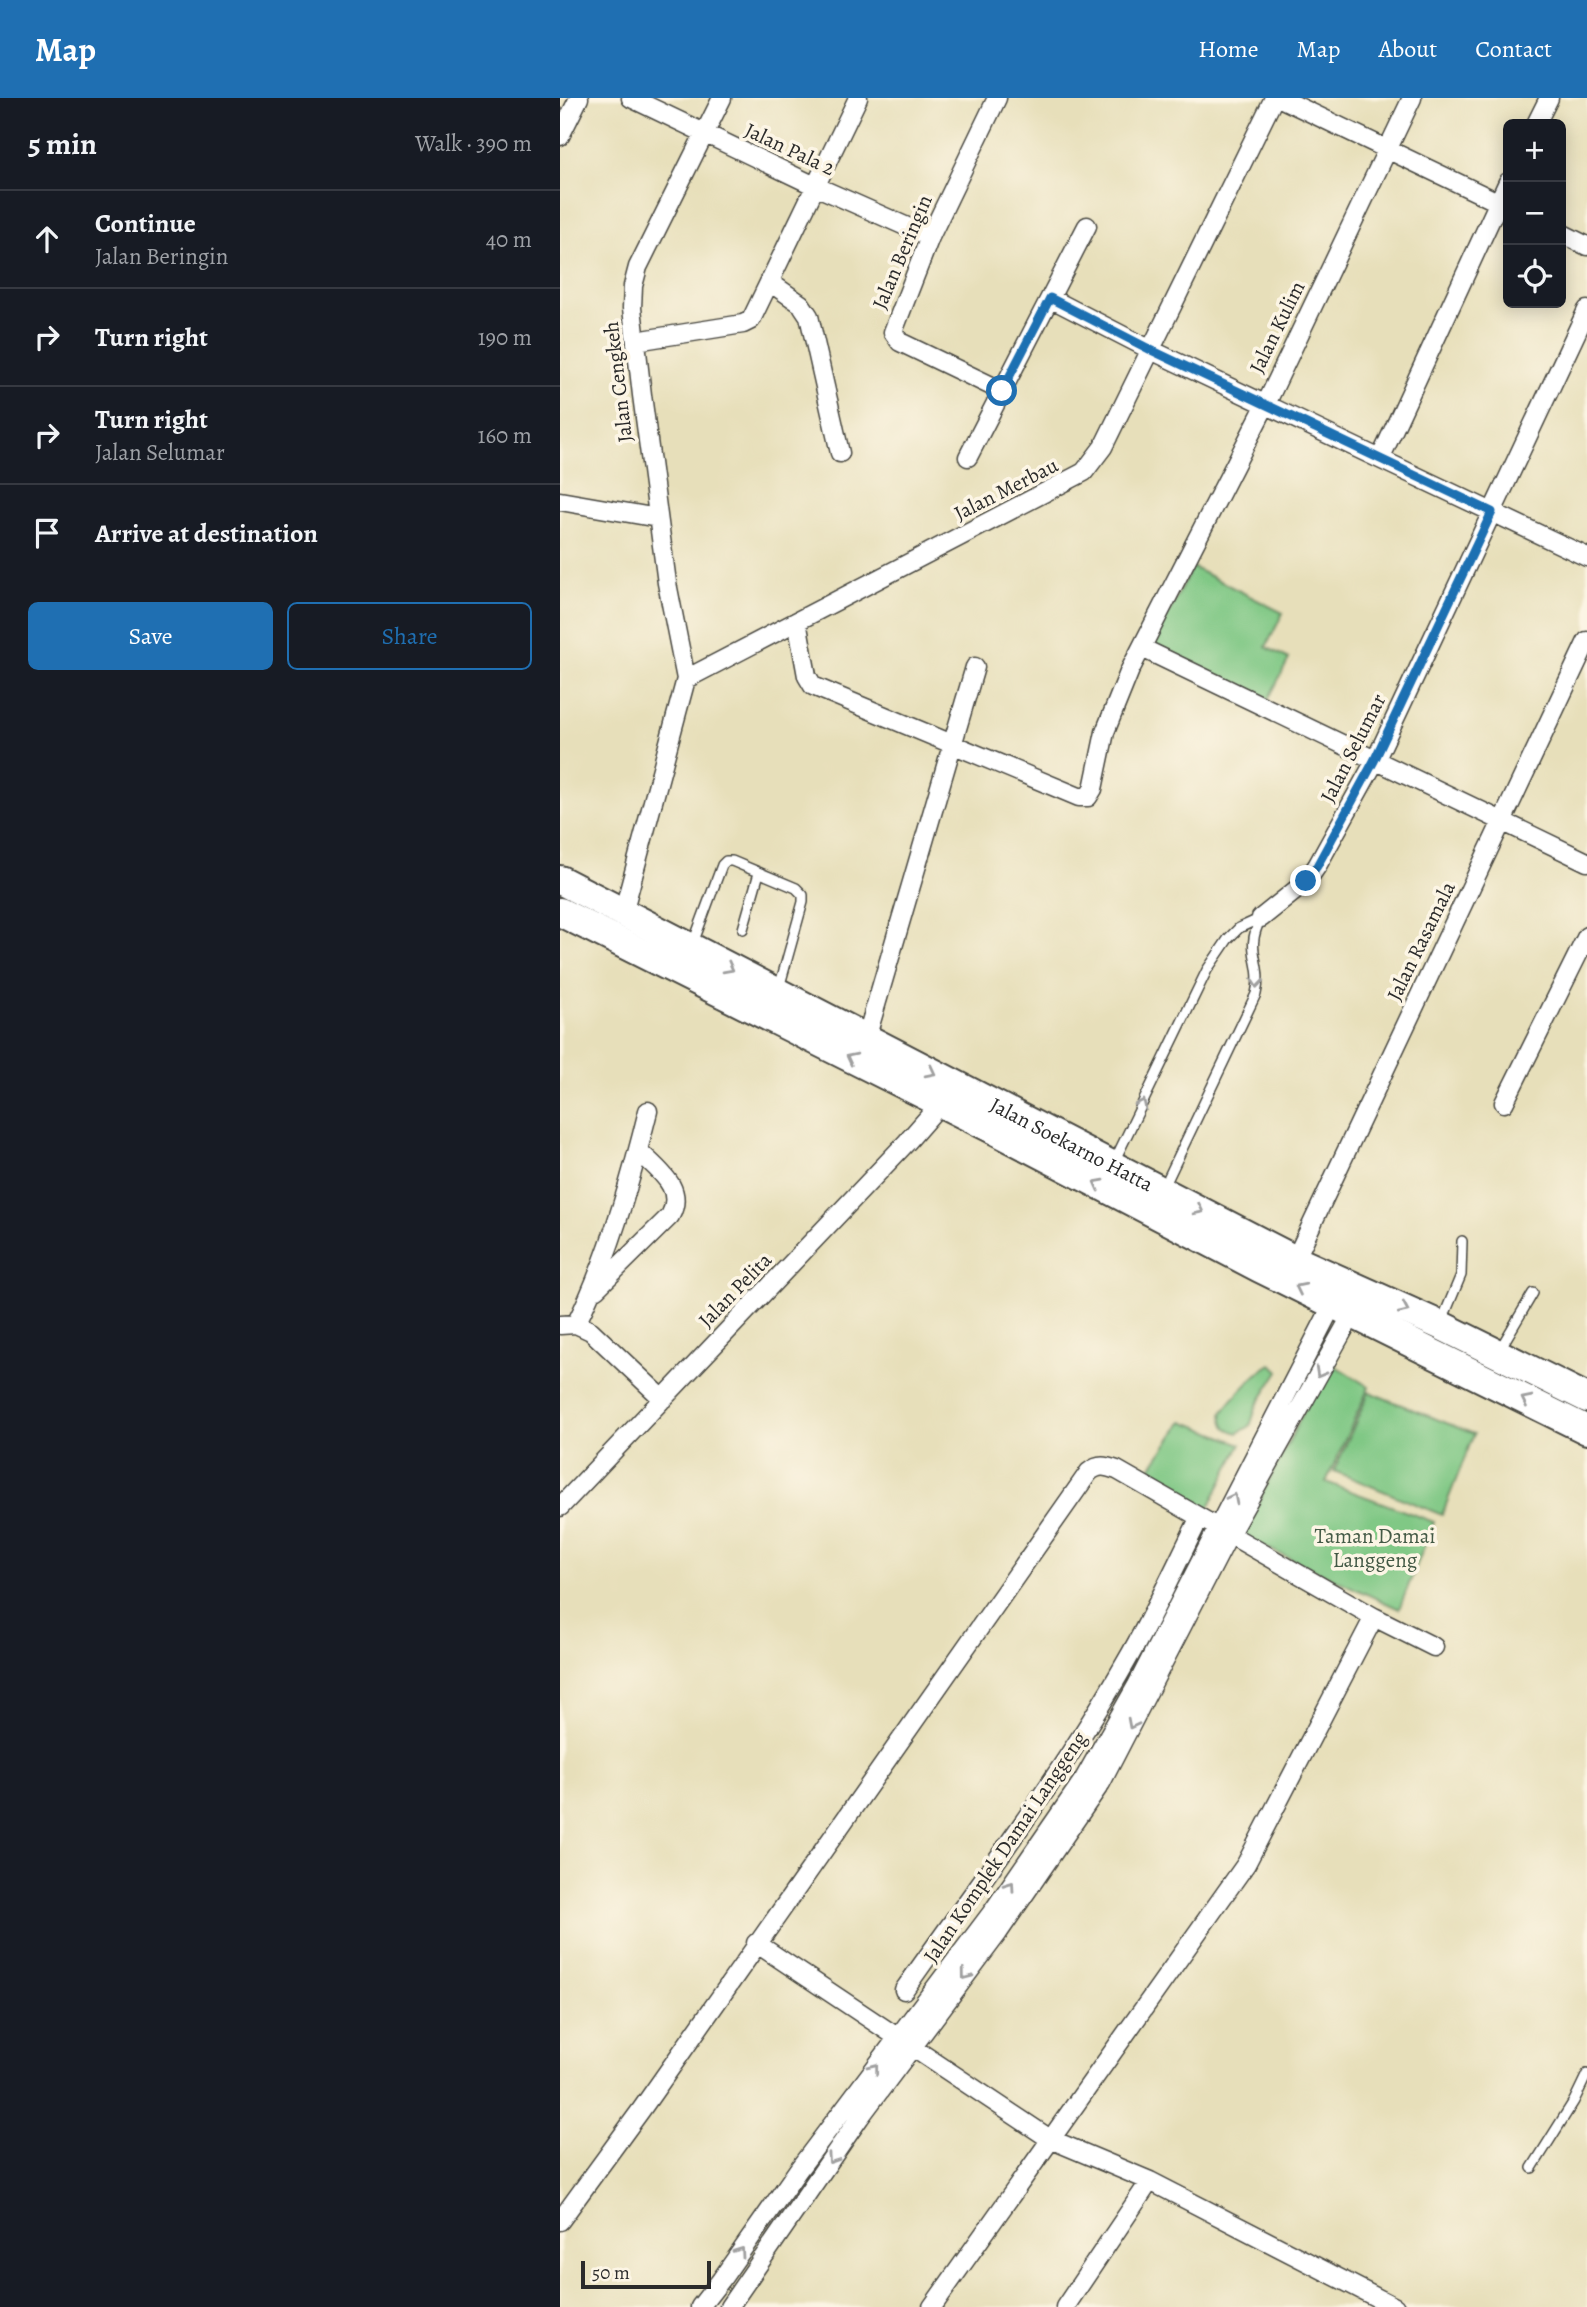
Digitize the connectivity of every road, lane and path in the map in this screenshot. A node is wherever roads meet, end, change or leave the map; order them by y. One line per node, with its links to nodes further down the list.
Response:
1 (579, 98): 12 (street)
2 (631, 98): 11 (street, Jalan Pala 2)
3 (722, 98): 11 (street, Jalan Cengkeh)
4 (858, 98): 14 (street)
5 (997, 98): 19 (street, Jalan Beringin)
6 (1274, 98): 25 (street, Jalan Merbau)
7 (1280, 98): 13 (street)
8 (1412, 98): 13 (street, Jalan Kulim)
9 (1549, 98): 10 (street)
10 (1538, 119)
11 (705, 134): 14 (street, Jalan Pala 2); 24 (street, Jalan Cengkeh)
12 (560, 135)
13 (1388, 150): 15 (street); 27 (street, Jalan Kulim)
14 (815, 186): 19 (street, Jalan Pala 2); 21 (street)
15 (1503, 205)
16 (1503, 207): 30 (street)
17 (1087, 226): 22 (street)
18 (1566, 236): 20 (street)
19 (930, 237): 26 (street, Jalan Beringin)
20 (1587, 246)
21 (771, 283): 24 (street); 28 (street)
22 (1050, 298): 25 (street); 26 (street)
23 (1587, 310): 32 (street, Jalan Selumar)
24 (636, 341): 33 (street, Jalan Cengkeh)
25 (1151, 350): 27 (street); 35 (street, Jalan Merbau)
26 (1002, 391): 29 (street)
27 (1266, 404): 30 (street); 37 (street, Jalan Kulim)
28 (840, 453)
29 (968, 457)
30 (1380, 459): 32 (street)
31 (560, 501): 33 (street)
32 (1492, 512): 34 (street); 41 (street, Jalan Selumar)
33 (658, 518): 39 (street, Jalan Cengkeh)
34 (1587, 557)
35 (797, 621): 39 (street, Jalan Merbau); 40 (street)
36 (1587, 641): 42 (street, Jalan Rasamala)
37 (1142, 648): 40 (street, Jalan Kulim); 41 (street)
38 (975, 667): 40 (street)
39 (686, 679): 47 (street)
40 (953, 747): 53 (street)
41 (1374, 761): 42 (street); 48 (street, Jalan Selumar)
42 (1503, 822): 43 (street); 61 (street, Jalan Rasamala)
43 (1587, 862)
44 (759, 873): 49 (lane); 51 (lane); 52 (lane)
45 (560, 880): 47 (main road, Jalan Soekarno Hatta)
46 (560, 912): 54 (main road, Jalan Soekarno Hatta, one-way to 46)
47 (623, 913): 51 (main road, Jalan Soekarno Hatta)
48 (1261, 918): 58 (lane, one-way to 48); 59 (lane, one-way to 59)
49 (743, 929)
50 (1587, 936): 55 (street)
51 (692, 948): 52 (main road, Jalan Soekarno Hatta, one-way to 52)
52 (777, 993): 53 (main road, Jalan Soekarno Hatta)
53 (866, 1039): 58 (main road, Jalan Soekarno Hatta, one-way to 58)
54 (941, 1103): 64 (main road, Jalan Soekarno Hatta, one-way to 54); 69 (street, Jalan Pelita)
55 (1504, 1103)
56 (648, 1111): 57 (street)
57 (638, 1150): 62 (street); 62 (street)
58 (1112, 1165): 59 (main road, Jalan Soekarno Hatta)
59 (1162, 1191): 61 (main road, Jalan Soekarno Hatta, one-way to 61)
60 (1462, 1241): 66 (lane)
61 (1295, 1260): 66 (main road, Jalan Soekarno Hatta, one-way to 66)
62 (592, 1292): 65 (street)
63 (1533, 1293): 67 (lane)
64 (1343, 1308): 70 (main road, Jalan Soekarno Hatta, one-way to 64); 73 (street, Jalan Komplek Damai Langgeng)
65 (568, 1325): 69 (street)
66 (1440, 1325): 67 (main road, Jalan Soekarno Hatta)
67 (1497, 1353): 68 (main road, Jalan Soekarno Hatta)
68 (1587, 1398)
69 (663, 1399): 71 (street, Jalan Pelita)
70 (1587, 1430)
71 (560, 1507)
72 (1199, 1519): 73 (street); 76 (street); 82 (street)
73 (1223, 1532): 74 (street); 77 (street, Jalan Komplek Damai Langgeng)
74 (1374, 1617): 75 (street); 86 (street)
75 (1434, 1647)
76 (1117, 1677): 77 (street); 78 (street)
77 (1142, 1690): 79 (street, Jalan Komplek Damai Langgeng); 84 (street, Jalan Komplek Damai Langgeng, one-way to 84)
78 (1063, 1762): 79 (street); 80 (street)
79 (1084, 1779): 81 (street, Jalan Komplek Damai Langgeng, one-way to 79)
80 (971, 1895): 81 (street); 83 (street)
81 (993, 1911): 84 (street, Jalan Komplek Damai Langgeng)
82 (756, 1943): 84 (street); 91 (street)
83 (904, 1990)
84 (905, 2042): 86 (street); 88 (street, Jalan Komplek Damai Langgeng, one-way to 84); 90 (street, Jalan Komplek Damai Langgeng, one-way to 90)
85 (1587, 2074): 87 (lane)
86 (1050, 2139): 89 (street); 94 (street)
87 (1532, 2168)
88 (797, 2170): 90 (street); 92 (street, Jalan Komplek Damai Langgeng, one-way to 88)
89 (1150, 2181): 95 (street); 96 (street)
90 (815, 2183): 93 (street, Jalan Komplek Damai Langgeng)
91 (560, 2221)
92 (700, 2307)
93 (729, 2307)
94 (932, 2307)
95 (1065, 2307)
96 (1395, 2307)

